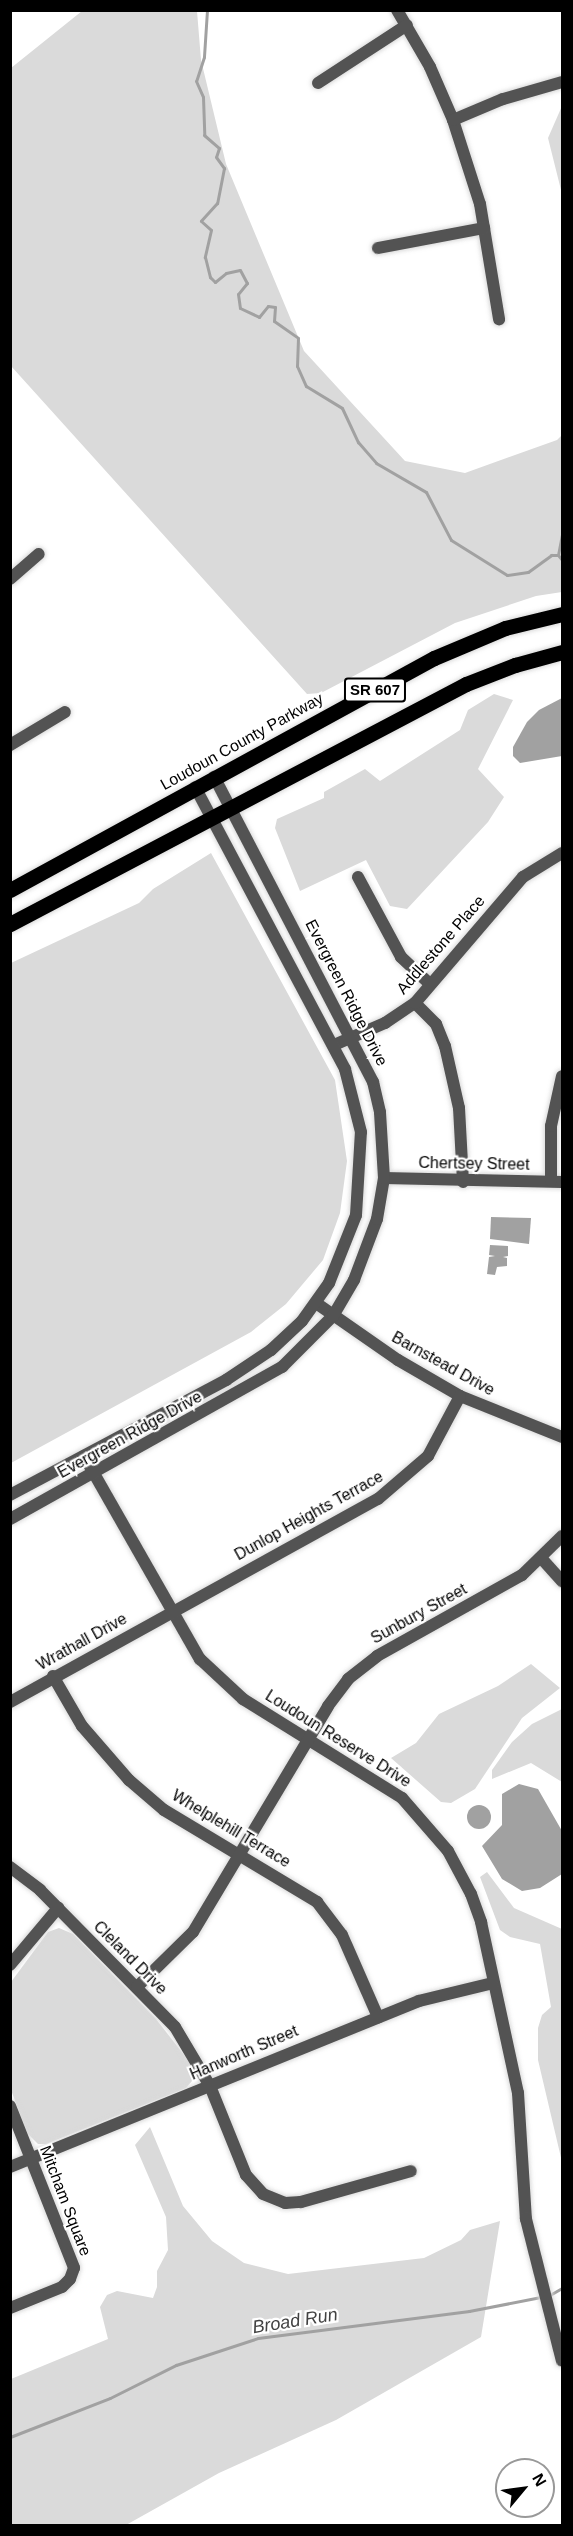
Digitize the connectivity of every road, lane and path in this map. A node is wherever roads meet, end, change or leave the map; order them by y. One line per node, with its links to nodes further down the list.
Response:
1 (397, 10): 2 (street)
2 (407, 25): 4 (street); 5 (street)
3 (562, 82): 5 (street)
4 (318, 83)
5 (453, 120): 6 (street)
6 (484, 228): 7 (street); 8 (street)
7 (378, 248)
8 (499, 319)
9 (39, 554): 10 (street)
10 (10, 579)
11 (562, 614): 15 (main road, Loudoun County Parkway / SR 607)
12 (562, 652): 17 (main road, SR 607)
13 (65, 712): 14 (street)
14 (10, 745)
15 (214, 777): 16 (main road, Loudoun County Parkway / SR 607); 17 (street, Evergreen Ridge Drive)
16 (195, 787): 18 (street, Evergreen Ridge Drive); 21 (main road, Loudoun County Parkway / SR 607)
17 (232, 810): 18 (main road, SR 607); 25 (street, Evergreen Ridge Drive)
18 (213, 820): 22 (main road, SR 607); 26 (street, Evergreen Ridge Drive)
19 (562, 853): 23 (street, Addlestone Place)
20 (358, 877): 23 (street)
21 (10, 890)
22 (10, 924)
23 (430, 984): 24 (street, Addlestone Place)
24 (415, 1003): 25 (street, Addlestone Place); 30 (street)
25 (352, 1039): 26 (street, Addlestone Place); 28 (street, Evergreen Ridge Drive)
26 (334, 1045): 31 (street, Evergreen Ridge Drive)
27 (562, 1076): 29 (street)
28 (384, 1178): 30 (street, Chertsey Street); 32 (street, Evergreen Ridge Drive)
29 (556, 1181): 30 (street, Chertsey Street)
30 (463, 1182)
31 (316, 1303): 32 (street, Barnstead Drive); 35 (street, Evergreen Ridge Drive)
32 (333, 1316): 33 (street, Barnstead Drive); 36 (street, Evergreen Ridge Drive)
33 (460, 1396): 34 (street, Barnstead Drive); 42 (street, Dunlop Heights Terrace)
34 (562, 1437)
35 (84, 1456): 36 (street, Loudoun Reserve Drive); 37 (street, Evergreen Ridge Drive)
36 (94, 1473): 38 (street, Evergreen Ridge Drive); 42 (street, Loudoun Reserve Drive)
37 (10, 1495)
38 (10, 1520)
39 (562, 1536): 40 (street, Sunbury Street)
40 (542, 1559): 41 (street); 45 (street, Sunbury Street)
41 (562, 1581)
42 (170, 1612): 43 (street, Wrathall Drive); 45 (street, Loudoun Reserve Drive)
43 (53, 1676): 44 (street, Wrathall Drive); 46 (street, Whelplehill Terrace)
44 (10, 1702)
45 (309, 1738): 46 (street, Sunbury Street); 50 (street, Loudoun Reserve Drive)
46 (242, 1856): 51 (street, Sunbury Street); 52 (street, Whelplehill Terrace)
47 (10, 1867): 48 (street, Cleland Drive)
48 (58, 1908): 49 (street); 51 (street, Cleland Drive)
49 (10, 1965)
50 (494, 1983): 52 (street, Hanworth Street); 59 (street, Loudoun Reserve Drive)
51 (137, 1987): 53 (street, Cleland Drive)
52 (378, 2017): 53 (street, Hanworth Street)
53 (210, 2086): 55 (street, Hanworth Street); 57 (street, Cleland Drive)
54 (10, 2106): 55 (street, Mitcham Square)
55 (32, 2158): 56 (street, Hanworth Street); 58 (street, Mitcham Square)
56 (10, 2167)
57 (411, 2171)
58 (10, 2308)
59 (562, 2361)

